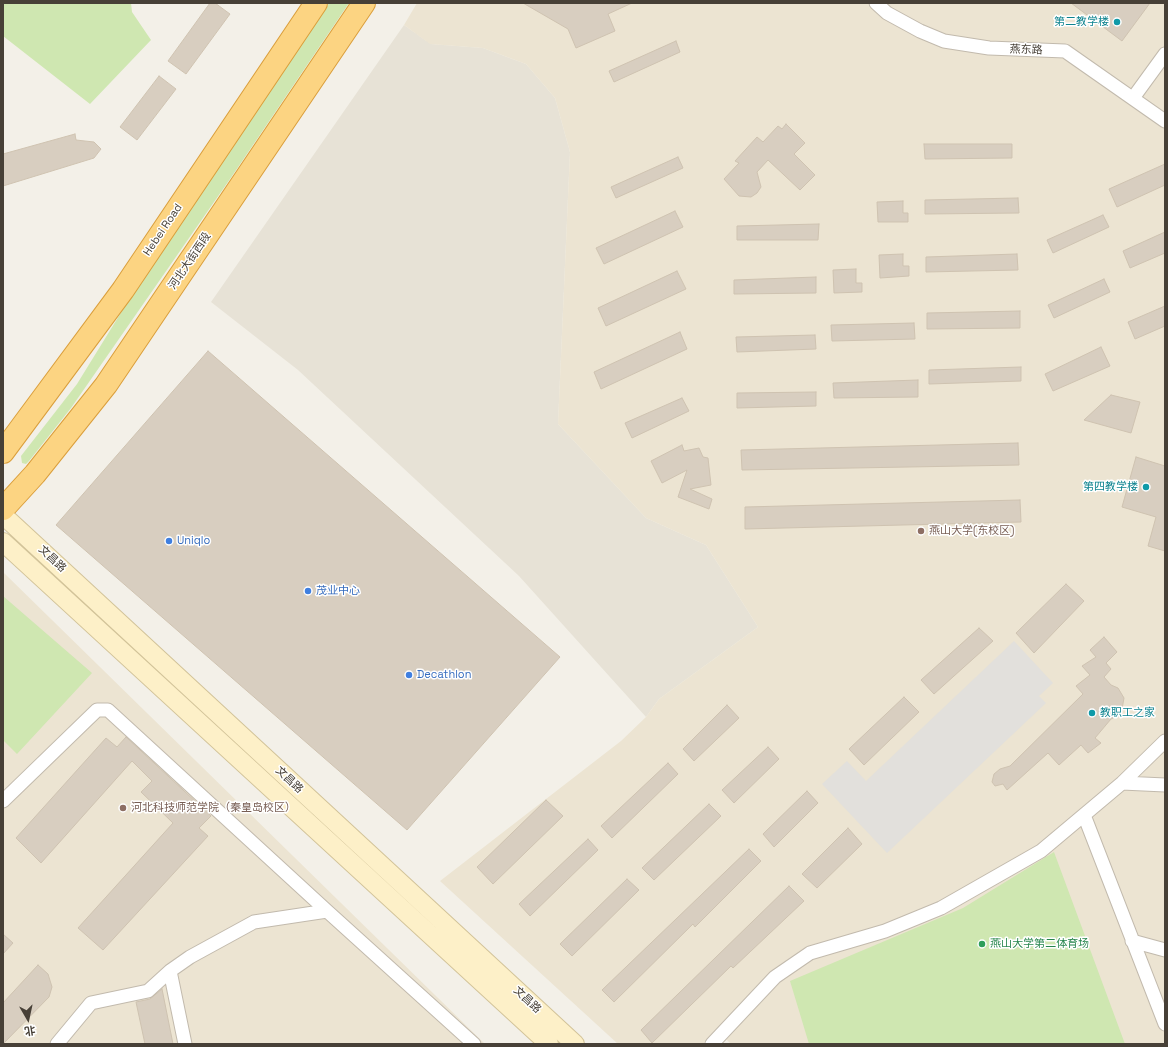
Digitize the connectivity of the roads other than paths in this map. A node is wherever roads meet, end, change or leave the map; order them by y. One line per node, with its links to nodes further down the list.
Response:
1 (316, 3): 7 (highway, Hebei Road)
2 (364, 3): 8 (highway, 河北大街西段)
3 (876, 3): 5 (street, 燕东路)
4 (1165, 54): 5 (street)
5 (1133, 98): 6 (street, 燕东路)
6 (1165, 120)
7 (3, 452)
8 (3, 509)
9 (3, 515): 25 (main road, 文昌路)
10 (3, 542): 24 (main road, 文昌路)
11 (1165, 741): 12 (street)
12 (1122, 783): 13 (street); 15 (street)
13 (1165, 785)
14 (3, 801): 16 (street)
15 (1084, 815): 17 (street); 26 (street)
16 (327, 911): 19 (street); 23 (street)
17 (1132, 941): 18 (street); 20 (street)
18 (1165, 950)
19 (170, 971): 21 (street); 22 (street)
20 (1165, 1024)
21 (57, 1044)
22 (185, 1044)
23 (474, 1044)
24 (549, 1044)
25 (575, 1044)
26 (712, 1044)

